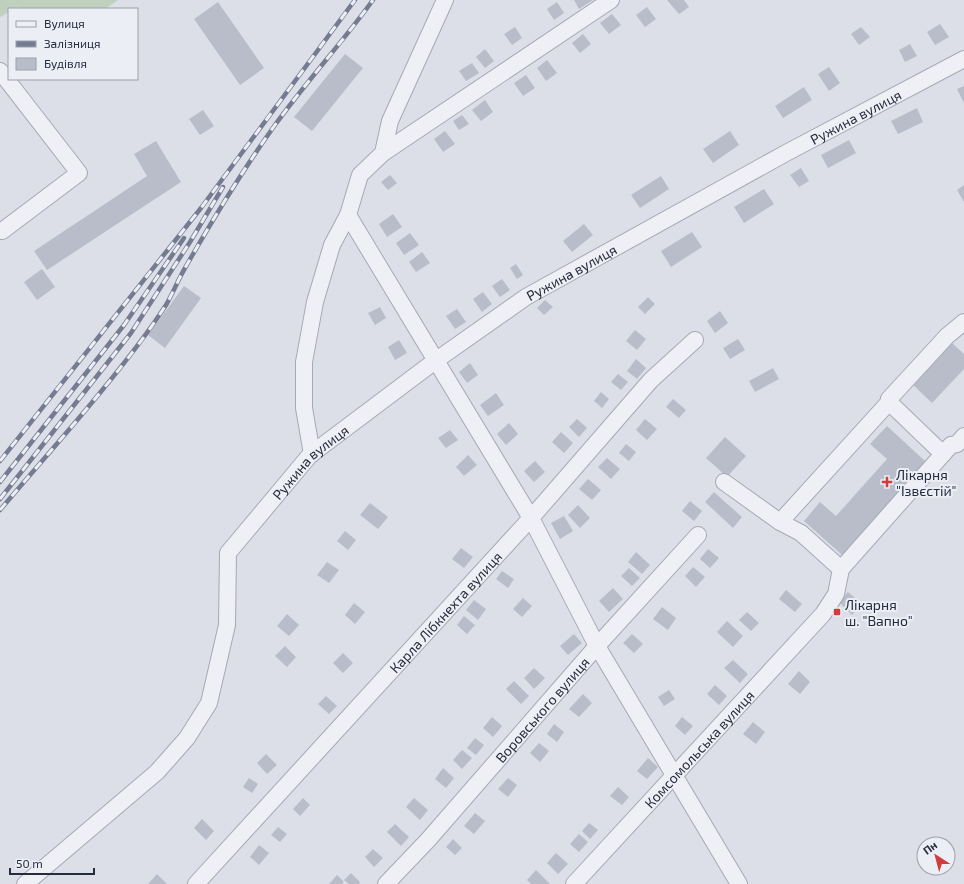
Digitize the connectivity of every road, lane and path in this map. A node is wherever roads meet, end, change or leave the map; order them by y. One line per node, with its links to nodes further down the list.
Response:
1 (445, 0): 5 (street)
2 (611, 0): 5 (street)
3 (964, 59): 10 (street, Ружина вулиця)
4 (0, 71): 7 (street)
5 (383, 153): 6 (street)
6 (348, 215): 10 (street); 13 (street)
7 (2, 231)
8 (963, 326): 11 (street)
9 (695, 340): 16 (street, Карла Лібкнехта вулиця)
10 (435, 361): 13 (street, Ружина вулиця); 16 (street)
11 (890, 400): 14 (street); 17 (street)
12 (963, 440): 14 (street)
13 (312, 454): 22 (street, Ружина вулиця)
14 (943, 454): 19 (street)
15 (724, 482): 17 (street)
16 (531, 518): 20 (street); 23 (street, Карла Лібкнехта вулиця)
17 (780, 522): 19 (street)
18 (698, 535): 20 (street, Воровського вулиця)
19 (842, 569): 21 (street, Комсомольська вулиця)
20 (597, 646): 21 (street); 24 (street, Воровського вулиця)
21 (675, 775): 25 (street, Комсомольська вулиця); 26 (street)
22 (26, 884)
23 (196, 884)
24 (386, 884)
25 (574, 884)
26 (739, 884)

